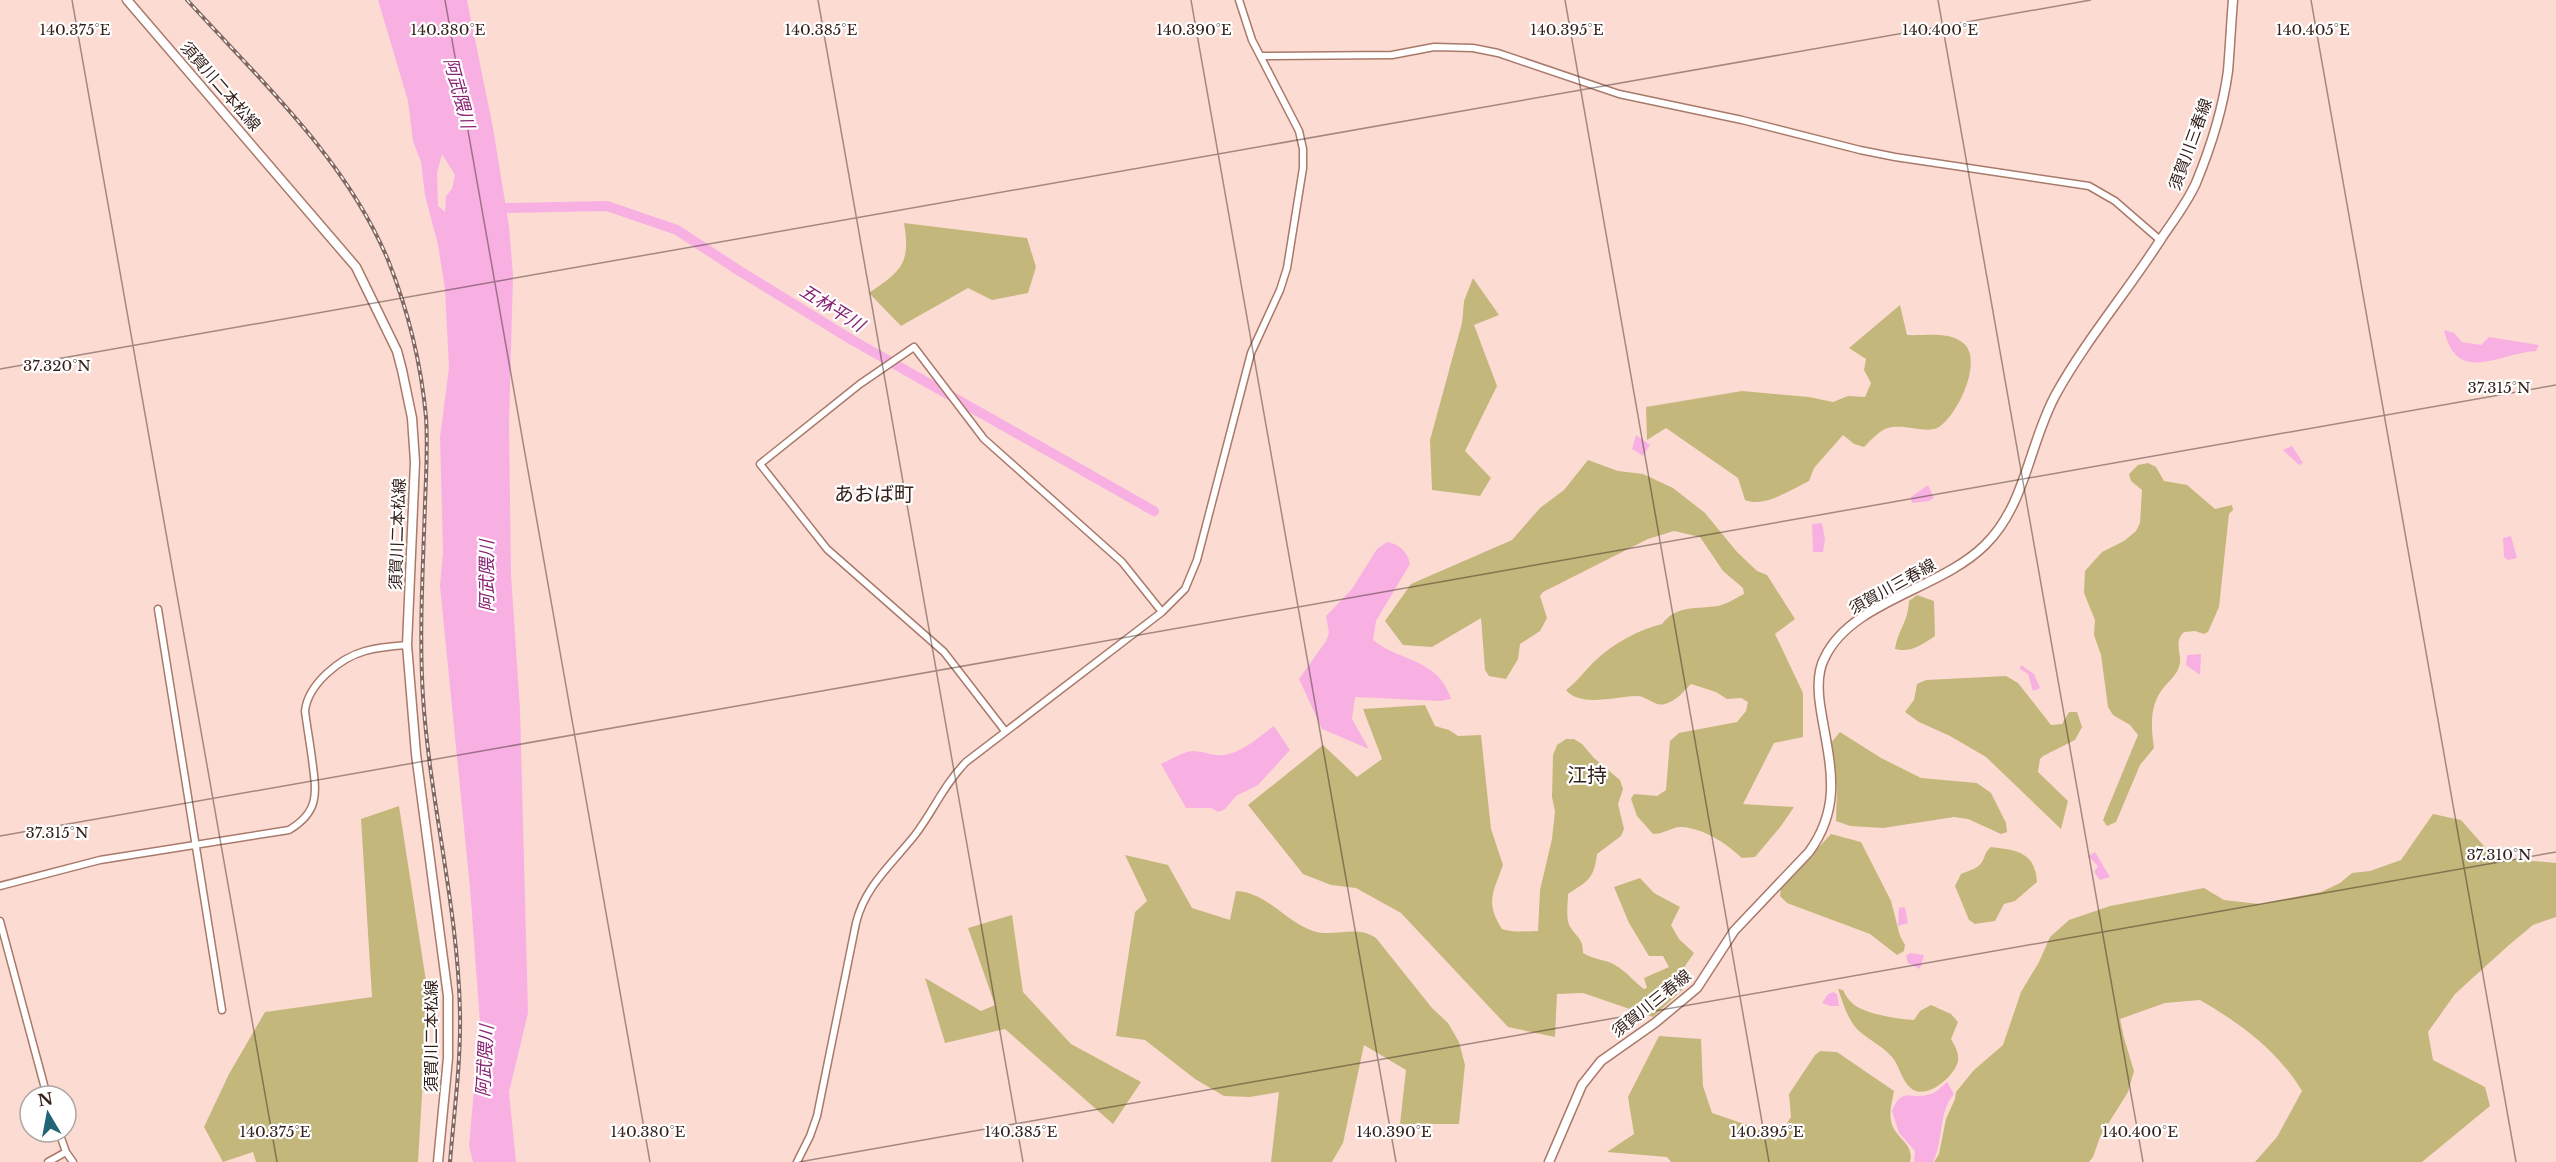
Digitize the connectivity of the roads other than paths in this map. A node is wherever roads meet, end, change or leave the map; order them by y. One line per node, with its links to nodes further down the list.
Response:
1 (127, 0): 8 (main road, 須賀川二本松線)
2 (1239, 0): 4 (street)
3 (2233, 0): 5 (main road, 須賀川三春線)
4 (1260, 56): 5 (street); 7 (street)
5 (2160, 240): 21 (main road, 須賀川三春線)
6 (158, 609): 10 (street)
7 (1162, 612): 9 (street); 9 (street)
8 (407, 645): 10 (street); 19 (main road, 須賀川二本松線)
9 (1005, 731): 20 (street)
10 (195, 844): 11 (street); 13 (street)
11 (0, 886)
12 (0, 921): 14 (street)
13 (222, 1010)
14 (44, 1084)
15 (63, 1144): 16 (street)
16 (66, 1152): 17 (street); 18 (street)
17 (48, 1162)
18 (73, 1162)
19 (438, 1162)
20 (797, 1162)
21 (1549, 1162)

